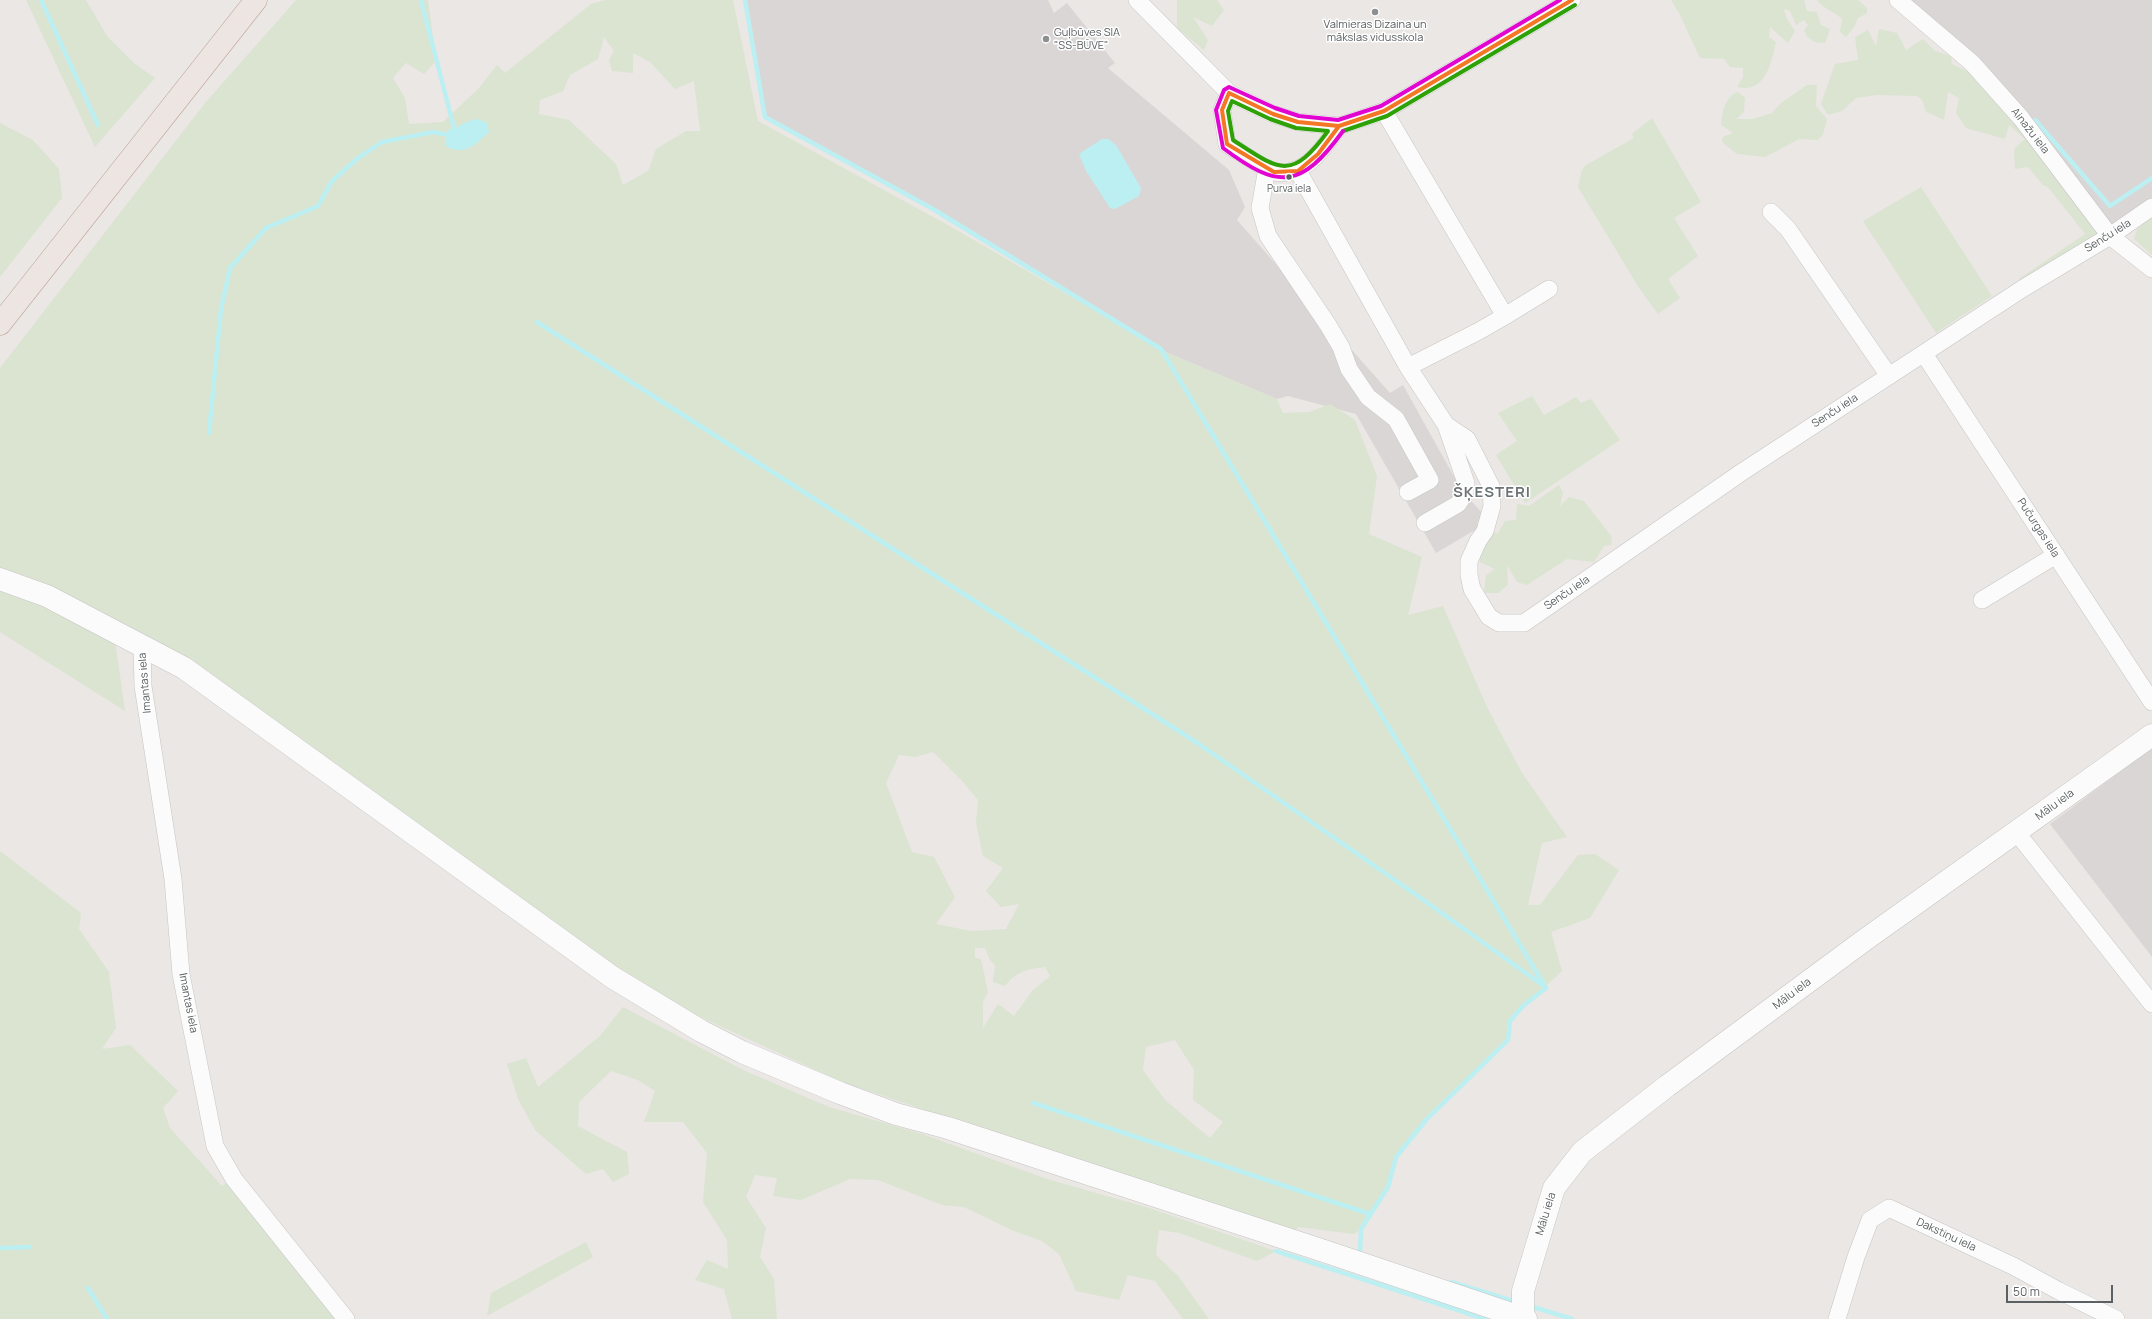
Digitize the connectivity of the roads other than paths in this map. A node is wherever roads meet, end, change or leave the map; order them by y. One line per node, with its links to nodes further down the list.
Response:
1 (256, 0): 16 (highway)
2 (1137, 0): 5 (street)
3 (1572, 0): 6 (street)
4 (1898, 0): 12 (street, Ainažu iela)
5 (1229, 93): 7 (street); 8 (street)
6 (1384, 111): 7 (street); 15 (street)
7 (1339, 126): 9 (street)
8 (1267, 168): 9 (street); 21 (street)
9 (1298, 171): 18 (street)
10 (2152, 207): 12 (street, Senču iela)
11 (1771, 212): 19 (street)
12 (2110, 236): 13 (street, Ainažu iela); 17 (street, Senču iela)
13 (2152, 269)
14 (1549, 289): 15 (street)
15 (1504, 316): 18 (street)
16 (0, 324)
17 (1924, 354): 19 (street, Senču iela); 23 (street, Pučurgas iela)
18 (1408, 367): 20 (street)
19 (1889, 376): 20 (street, Senču iela)
20 (1446, 425): 22 (street)
21 (1408, 492)
22 (1425, 523)
23 (2056, 556): 25 (street); 27 (street, Pučurgas iela)
24 (0, 579): 26 (street)
25 (1982, 600)
26 (142, 645): 31 (street, Imantas iela); 32 (street)
27 (2152, 702)
28 (2152, 735): 29 (street, Mālu iela)
29 (2016, 833): 30 (street); 32 (street, Mālu iela)
30 (2152, 1004)
31 (346, 1319)
32 (1524, 1319)
33 (1837, 1319): 34 (street, Dakstiņu iela)
34 (2116, 1319)

